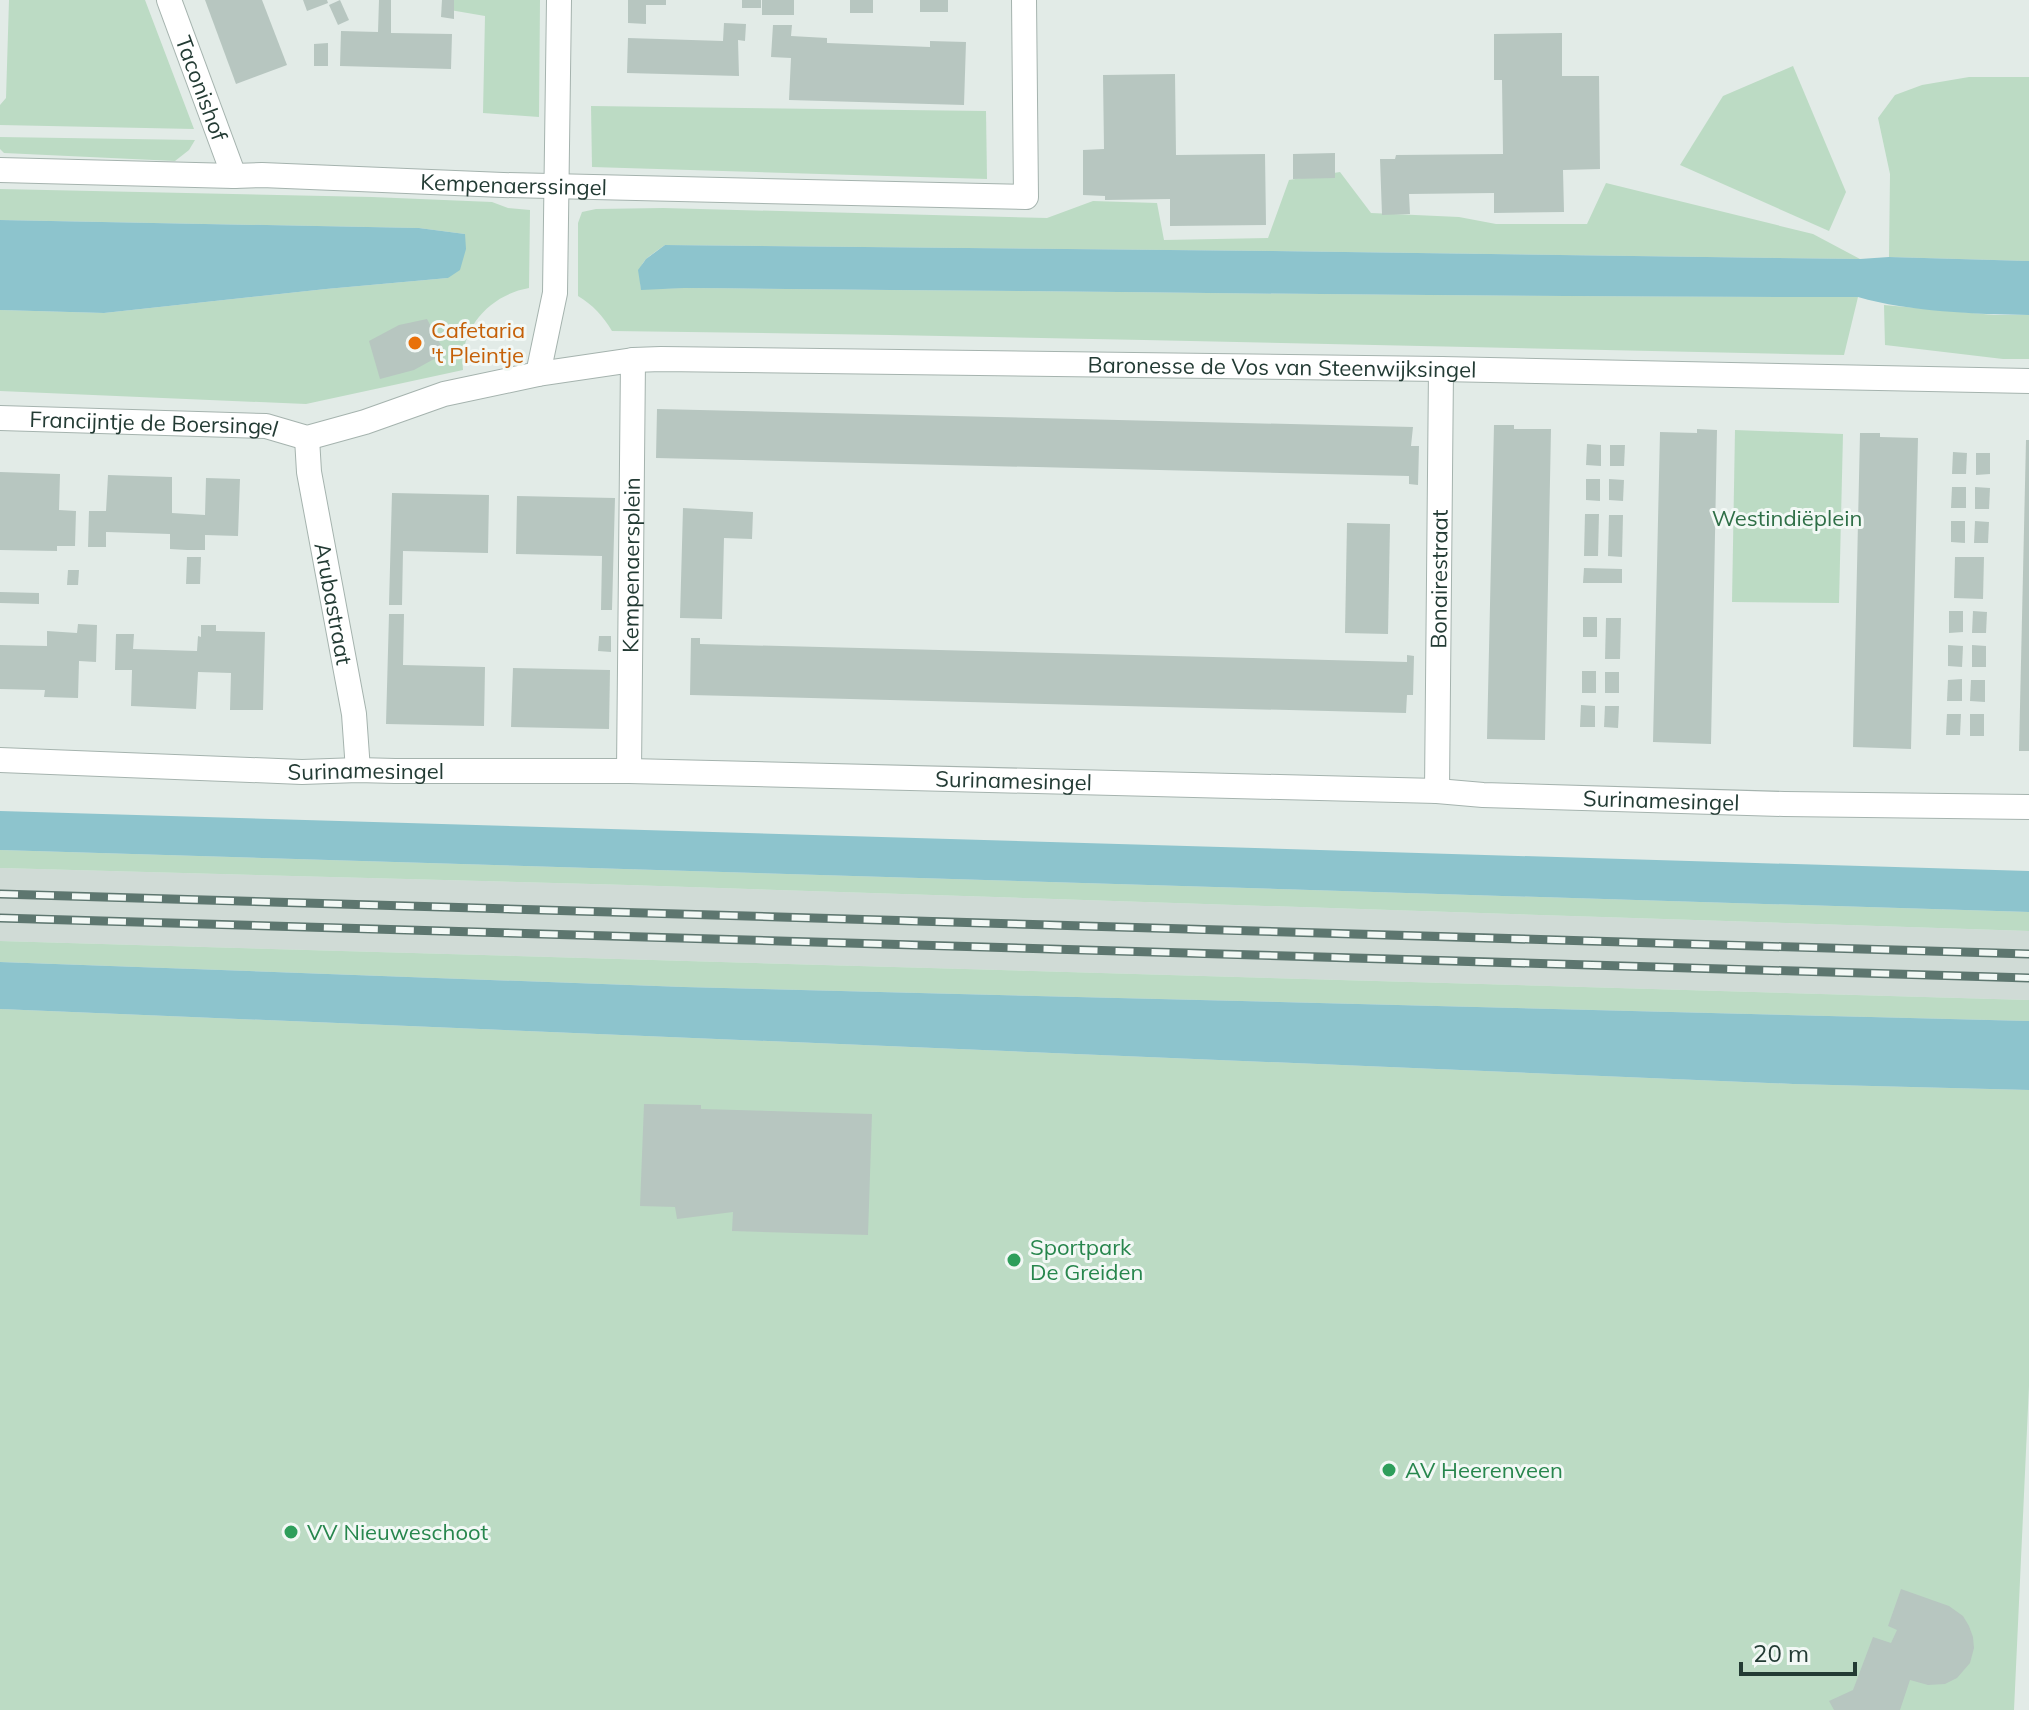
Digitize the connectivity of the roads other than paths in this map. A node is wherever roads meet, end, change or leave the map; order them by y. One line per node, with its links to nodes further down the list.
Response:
1 (169, 0): 5 (street, Taconishof)
2 (559, 0): 6 (street)
3 (1024, 0): 6 (street, Kempenaerssingel)
4 (0, 170): 5 (street, Kempenaerssingel)
5 (234, 176): 6 (street, Kempenaerssingel)
6 (558, 186): 9 (street)
7 (633, 360): 8 (street, Baronesse de Vos van Steenwijksingel); 9 (street, Baronesse de Vos van Steenwijksingel); 15 (street, Kempenaersplein)
8 (1441, 369): 10 (street, Baronesse de Vos van Steenwijksingel); 16 (street, Bonairestraat)
9 (538, 374): 12 (street)
10 (2029, 381)
11 (0, 418): 12 (street, Francijntje de Boersingel)
12 (307, 438): 14 (street, Arubastraat)
13 (0, 760): 14 (street, Surinamesingel)
14 (358, 770): 15 (street, Surinamesingel)
15 (629, 771): 16 (street, Surinamesingel)
16 (1437, 791): 17 (street, Surinamesingel)
17 (2029, 807)

